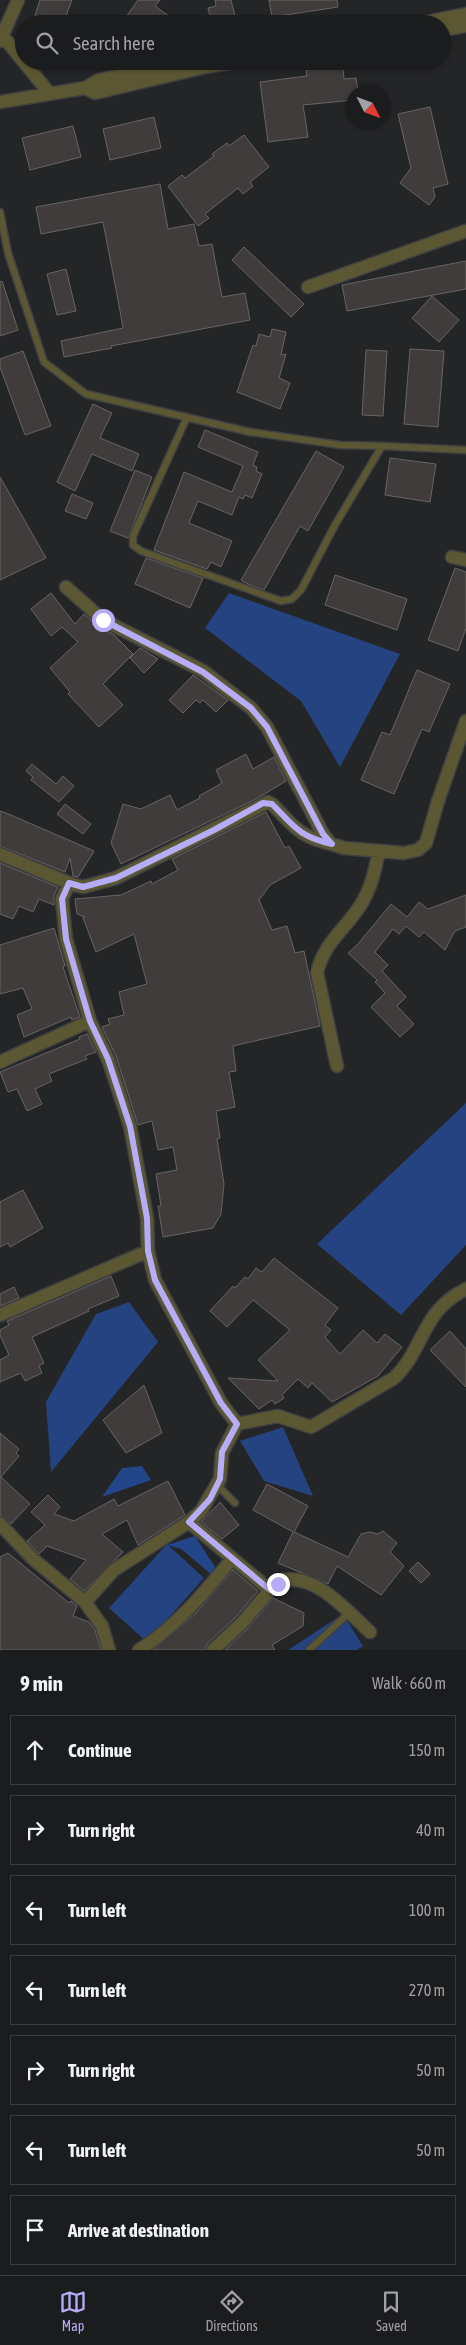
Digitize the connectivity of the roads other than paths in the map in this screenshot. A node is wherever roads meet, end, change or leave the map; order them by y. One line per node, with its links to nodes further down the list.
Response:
1 (18, 0): 6 (street)
2 (466, 14): 3 (street)
3 (451, 17)
4 (466, 26): 5 (street)
5 (451, 28)
6 (1, 38): 7 (street)
7 (15, 54)
8 (29, 70): 12 (street)
9 (143, 70): 11 (street)
10 (192, 70): 11 (street)
11 (85, 88): 12 (street)
12 (50, 94): 13 (street)
13 (0, 102)
14 (0, 212): 17 (lane)
15 (466, 231): 16 (street)
16 (308, 287)
17 (187, 417): 18 (lane); 18 (lane)
18 (382, 446): 19 (lane)
19 (466, 450)
20 (452, 557): 21 (street)
21 (466, 560)
22 (66, 587): 24 (street)
23 (466, 721): 25 (street)
24 (332, 844): 25 (street); 27 (street)
25 (380, 851): 30 (street)
26 (0, 854): 27 (street)
27 (69, 883): 28 (street)
28 (90, 1021): 29 (street); 31 (street)
29 (0, 1062)
30 (337, 1066)
31 (148, 1251): 33 (street); 34 (street)
32 (466, 1289): 34 (street)
33 (0, 1315)
34 (237, 1424): 35 (street)
35 (217, 1485): 36 (lane); 37 (street)
36 (236, 1503)
37 (189, 1522): 39 (street); 41 (street)
38 (2, 1529): 41 (street)
39 (232, 1559): 40 (street); 45 (street)
40 (270, 1590): 42 (street); 46 (street)
41 (85, 1602): 44 (street)
42 (349, 1613): 43 (street); 47 (lane)
43 (370, 1632)
44 (109, 1650)
45 (139, 1650)
46 (213, 1650)
47 (309, 1650)

